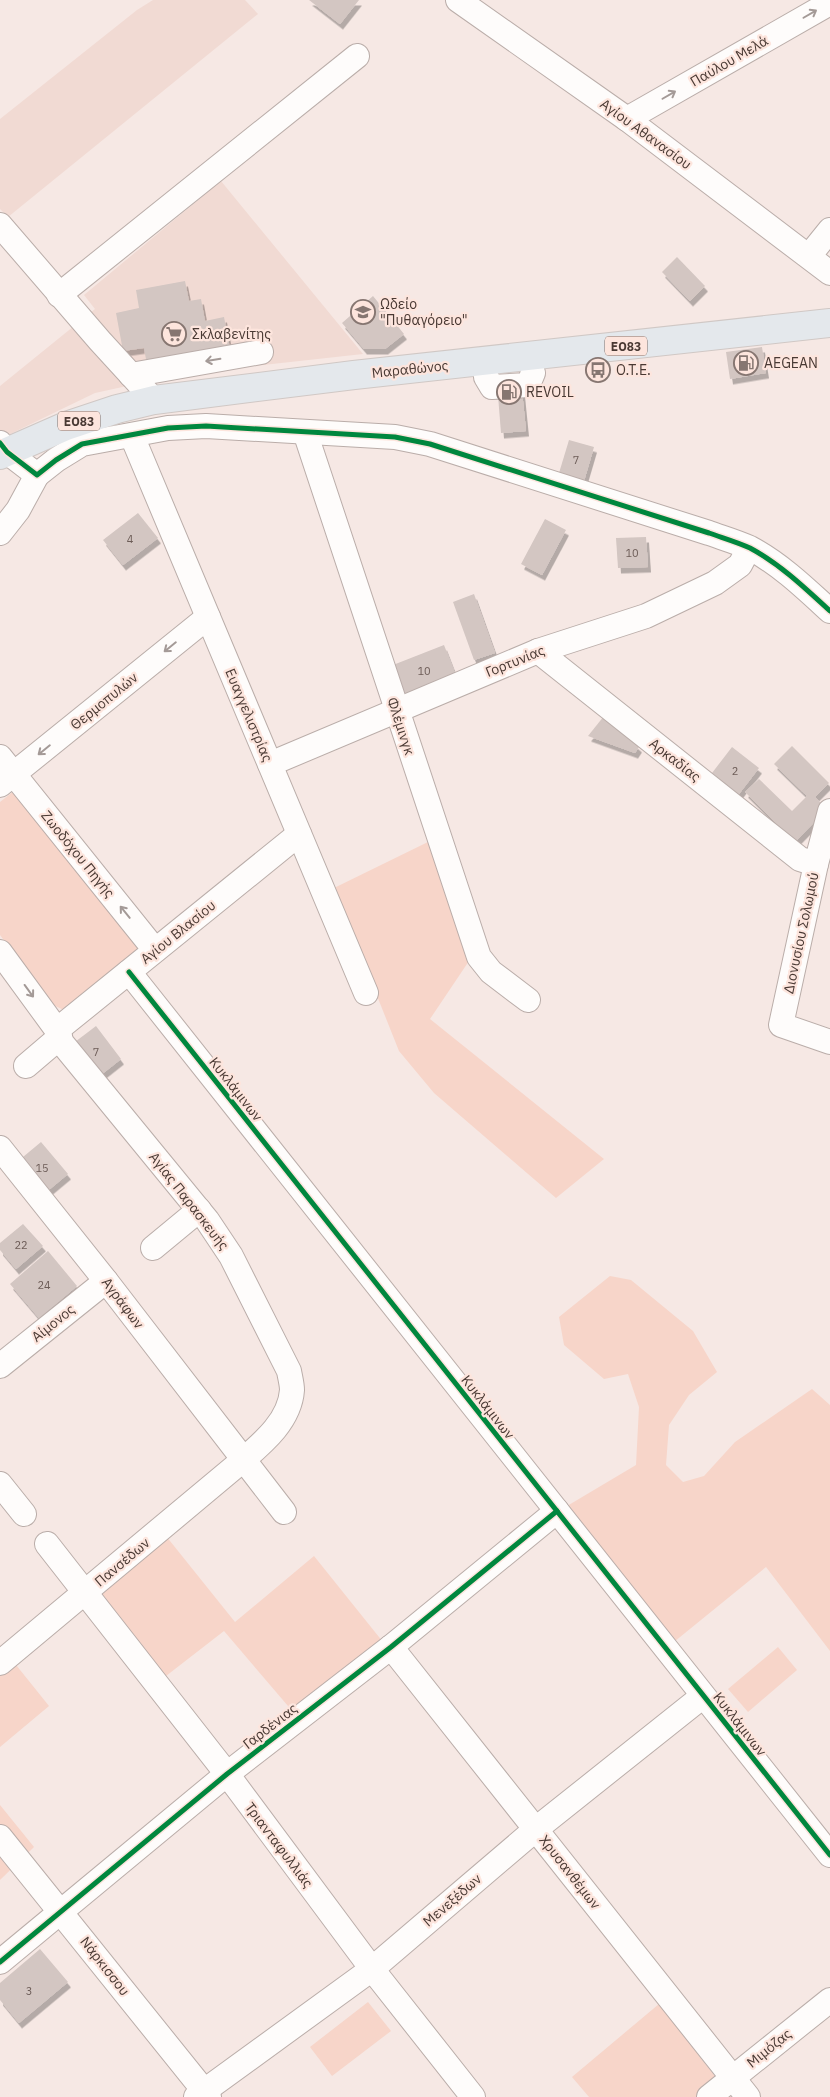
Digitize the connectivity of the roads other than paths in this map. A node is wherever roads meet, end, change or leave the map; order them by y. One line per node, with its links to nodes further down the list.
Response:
1 (458, 0): 4 (street, Αγίου Αθανασίου)
2 (830, 3): 4 (street, Παύλου Μελά, one-way to 2)
3 (357, 56): 9 (street)
4 (627, 119): 7 (street, Αγίου Αθανασίου)
5 (0, 225): 9 (street)
6 (830, 230): 7 (street)
7 (809, 256): 8 (street, Αγίου Αθανασίου)
8 (830, 273)
9 (59, 294): 13 (street)
10 (830, 323): 15 (main road, Μαραθώνος / ΕΟ83)
11 (261, 352): 13 (street, one-way to 13)
12 (533, 373): 14 (street)
13 (131, 375): 15 (street)
14 (486, 377)
15 (154, 400): 18 (main road, Μαραθώνος / ΕΟ83)
16 (305, 432): 17 (street); 21 (street); 25 (street, Φλέμινγκ)
17 (132, 436): 19 (street); 23 (street, Ευαγγελιστρίας)
18 (2, 450): 19 (street)
19 (37, 475): 20 (street)
20 (0, 532)
21 (749, 548): 22 (street); 24 (street, Γορτυνίας)
22 (830, 610)
23 (208, 617): 26 (street, Ευαγγελιστρίας); 27 (street, Θερμοπυλών, one-way to 27)
24 (538, 651): 25 (street, Γορτυνίας); 30 (street, Αρκαδίας)
25 (396, 710): 26 (street, Γορτυνίας); 35 (street, Φλέμινγκ)
26 (270, 764): 29 (street, Ευαγγελιστρίας)
27 (5, 772): 31 (street, Ζωοδόχου Πηγής, one-way to 27)
28 (830, 811): 30 (street, Διονυσίου Σολωμού)
29 (299, 834): 31 (street, Αγίου Βλασίου); 34 (street, Ευαγγελιστρίας)
30 (816, 864): 37 (street, Διονυσίου Σολωμού)
31 (156, 950): 33 (street, Αγίου Βλασίου)
32 (0, 952): 36 (street, Αγίας Παρασκευής, one-way to 36)
33 (128, 972): 36 (street, Αγίου Βλασίου); 46 (street, Κυκλάμινων)
34 (366, 993)
35 (528, 1000)
36 (59, 1034): 38 (street, Αγίου Βλασίου); 40 (street, Αγίας Παρασκευής)
37 (830, 1042)
38 (26, 1066)
39 (0, 1148): 42 (street, Αγράφων)
40 (199, 1210): 41 (street); 44 (street, Αγίας Παρασκευής)
41 (153, 1248)
42 (106, 1280): 43 (street, Αίμονος); 44 (street, Αγράφων)
43 (0, 1366)
44 (243, 1460): 47 (street, Αγράφων); 50 (street, Πανσέδων)
45 (0, 1484): 48 (street)
46 (556, 1511): 51 (street, Γαρδένιας); 53 (street, Κυκλάμινων)
47 (284, 1512)
48 (24, 1514)
49 (47, 1544): 50 (street, Τριανταφυλλιάς)
50 (85, 1592): 52 (street, Πανσέδων); 54 (street, Τριανταφυλλιάς)
51 (391, 1647): 54 (street, Γαρδένιας); 55 (street, Χρυσανθέμων)
52 (0, 1663)
53 (703, 1696): 55 (street, Μενεξέδων); 57 (street, Κυκλάμινων)
54 (227, 1774): 58 (street, Γαρδένιας); 60 (street, Τριανταφυλλιάς)
55 (536, 1829): 60 (street, Μενεξέδων); 62 (street, Χρυσανθέμων)
56 (0, 1837): 58 (street, Νάρκισσου)
57 (830, 1855)
58 (60, 1910): 59 (street, Γαρδένιας); 63 (street, Νάρκισσου)
59 (0, 1962)
60 (372, 1969): 63 (street, Μενεξέδων); 64 (street, Τριανταφυλλιάς)
61 (830, 2000): 62 (street, Μιμόζας)
62 (733, 2078): 65 (street, Μιμόζας); 66 (street, Χρυσανθέμων)
63 (203, 2095)
64 (473, 2097)
65 (709, 2097)
66 (748, 2097)

